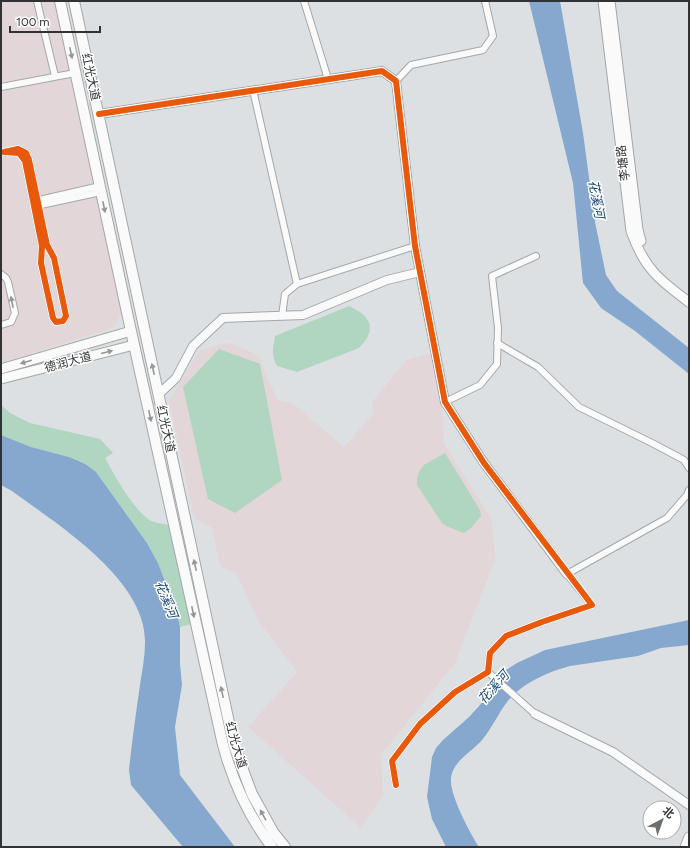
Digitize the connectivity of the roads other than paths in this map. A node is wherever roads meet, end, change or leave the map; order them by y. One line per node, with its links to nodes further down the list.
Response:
1 (37, 1): 9 (street)
2 (60, 1): 8 (main road, 红光大道, one-way to 8)
3 (74, 1): 14 (main road, 红光大道)
4 (304, 1): 10 (street)
5 (485, 1): 11 (street)
6 (603, 1): 24 (main road, 李塘路)
7 (610, 1): 23 (main road, 李塘路)
8 (75, 73): 9 (street); 16 (main road, 红光大道)
9 (55, 76): 12 (street)
10 (328, 79): 11 (street); 13 (street)
11 (396, 81): 18 (street)
12 (1, 87)
13 (253, 90): 14 (street); 22 (street)
14 (99, 114): 32 (main road, 红光大道, one-way to 14)
15 (3, 152): 17 (street)
16 (100, 189): 17 (street); 27 (main road, 红光大道, one-way to 27)
17 (36, 203): 17 (street)
18 (415, 246): 20 (street); 22 (street)
19 (536, 256): 28 (street)
20 (420, 272): 25 (street); 33 (street)
21 (1, 274): 26 (street, one-way to 21)
22 (297, 284): 25 (street)
23 (689, 294)
24 (689, 302)
25 (282, 316): 32 (street)
26 (1, 325)
27 (131, 331): 29 (main road, 红光大道); 30 (main road, 德润大道, one-way to 30)
28 (497, 343): 33 (street); 34 (street)
29 (134, 345): 31 (main road, 德润大道, one-way to 29); 42 (main road, 红光大道, one-way to 42)
30 (1, 369)
31 (1, 379)
32 (159, 394): 43 (main road, 红光大道, one-way to 32)
33 (445, 402): 36 (street)
34 (689, 468)
35 (689, 490): 36 (street)
36 (567, 574): 37 (street)
37 (488, 672): 38 (street); 39 (street)
38 (534, 714): 40 (street)
39 (396, 785)
40 (689, 805)
41 (689, 837): 44 (main road)
42 (272, 847)
43 (285, 847)
44 (685, 847)

